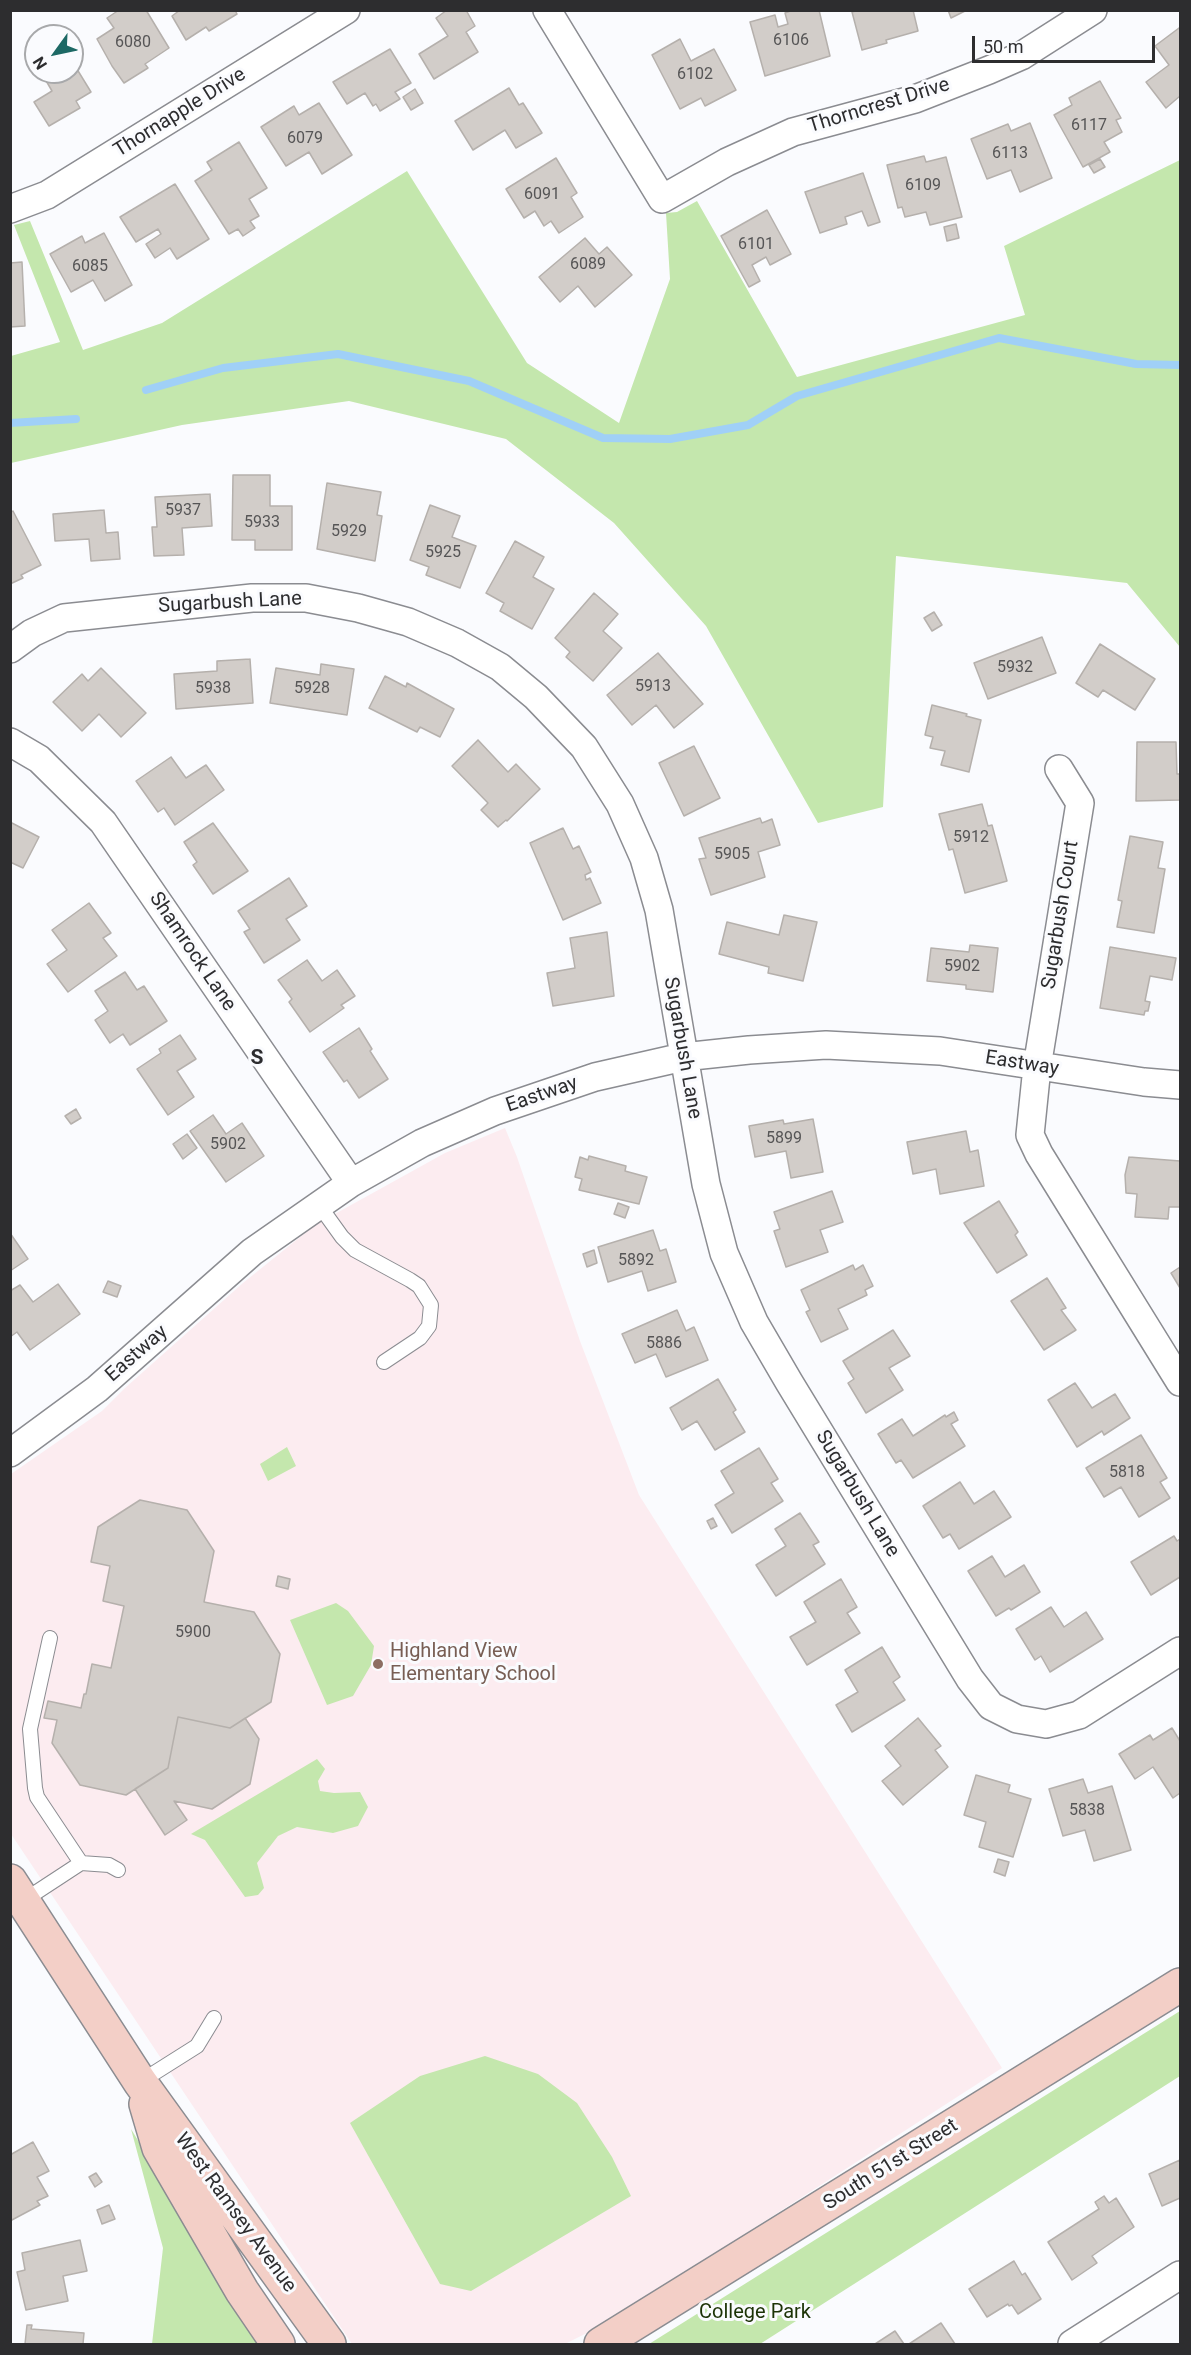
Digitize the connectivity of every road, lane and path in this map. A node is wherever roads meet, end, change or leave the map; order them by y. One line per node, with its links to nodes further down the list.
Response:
1 (346, 10): 4 (street, Thornapple Drive)
2 (547, 10): 3 (street, Thorncrest Drive)
3 (1093, 10)
4 (10, 209)
5 (10, 649): 8 (street, Sugarbush Lane)
6 (10, 742): 11 (street, Shamrock Lane)
7 (1059, 770): 9 (street, Sugarbush Court)
8 (683, 1057): 9 (street, Eastway); 11 (street, Eastway); 17 (street, Sugarbush Lane)
9 (1036, 1067): 10 (street, Eastway); 14 (street)
10 (1180, 1085)
11 (351, 1183): 12 (street, Eastway)
12 (319, 1205): 13 (lane); 15 (street, Eastway)
13 (384, 1362)
14 (1180, 1382)
15 (13, 1445)
16 (50, 1638): 18 (lane)
17 (1180, 1651)
18 (81, 1863): 19 (lane); 20 (lane)
19 (118, 1870)
20 (17, 1891): 23 (street, West Ramsey Avenue)
21 (1180, 1985): 28 (street, South 51st Street)
22 (214, 2018): 23 (lane)
23 (140, 2082): 26 (street, West Ramsey Avenue); 27 (street, West Ramsey Avenue)
24 (1180, 2275): 25 (street)
25 (1078, 2343)
26 (278, 2344)
27 (329, 2344)
28 (601, 2344)

